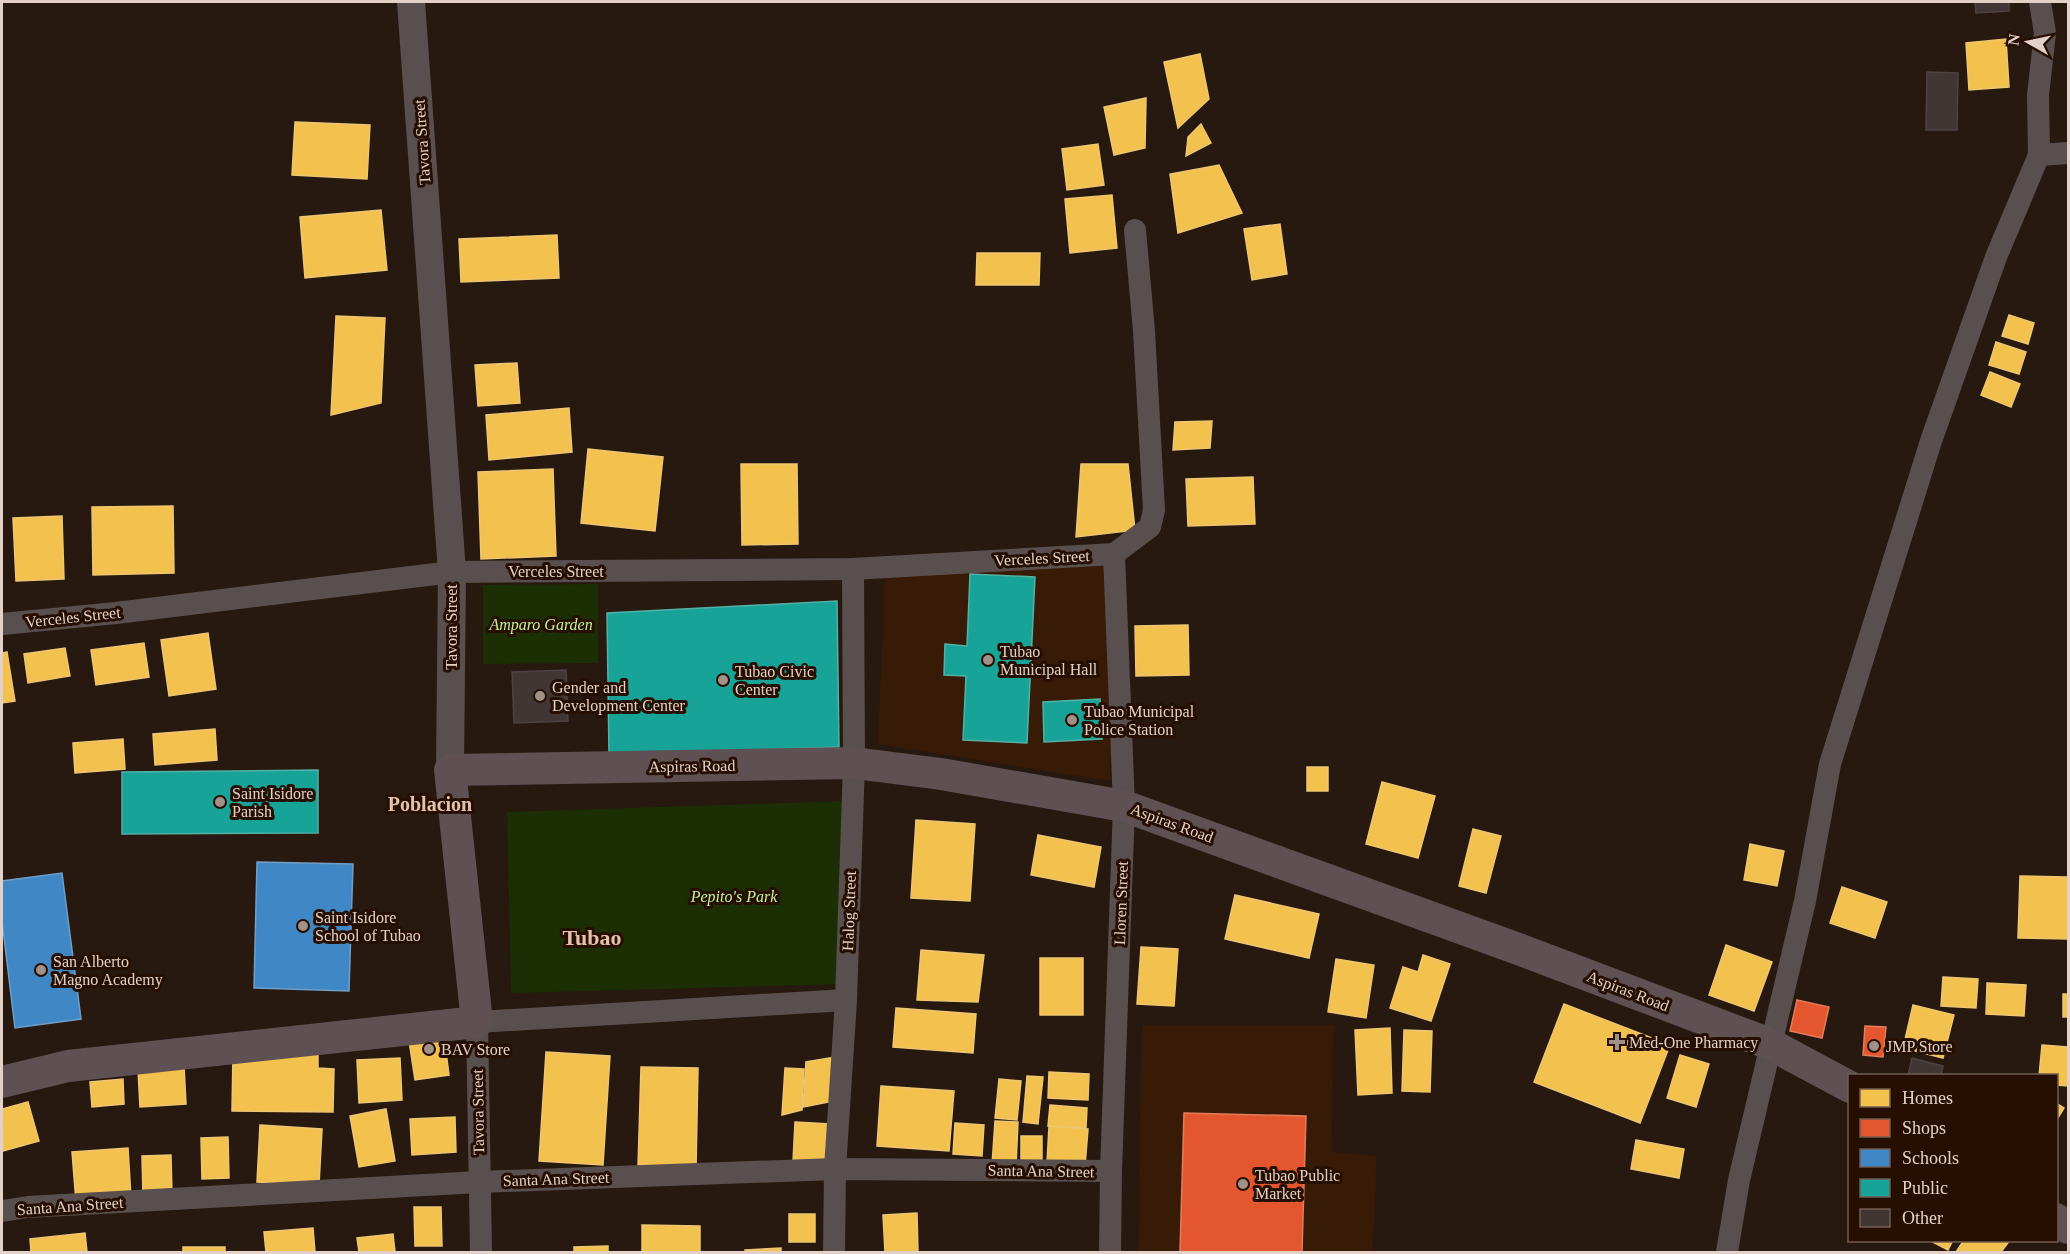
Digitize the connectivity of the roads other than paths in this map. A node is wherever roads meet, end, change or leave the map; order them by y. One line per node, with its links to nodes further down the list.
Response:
1 (411, 2): 8 (street, Tavora Street)
2 (2040, 2): 4 (street)
3 (2068, 153): 4 (street)
4 (2039, 155): 15 (street)
5 (1135, 230): 6 (street)
6 (1114, 554): 7 (street, Verceles Street); 12 (street, Lloren Street)
7 (853, 569): 8 (street, Verceles Street); 10 (street, Halog Street)
8 (452, 572): 9 (street, Verceles Street); 11 (street, Tavora Street)
9 (2, 624)
10 (854, 763): 11 (main road, Aspiras Road); 12 (main road, Aspiras Road); 13 (street, Halog Street)
11 (450, 770): 14 (main road, Tavora Street)
12 (1124, 806): 15 (main road, Aspiras Road); 19 (street, Lloren Street)
13 (846, 1000): 14 (street); 18 (street, Halog Street)
14 (477, 1022): 16 (main road); 20 (street, Tavora Street)
15 (1770, 1044): 17 (main road, Aspiras Road); 25 (street)
16 (2, 1082)
17 (1848, 1086)
18 (835, 1169): 19 (street, Santa Ana Street); 20 (street, Santa Ana Street); 23 (street, Halog Street)
19 (1111, 1172): 24 (street, Lloren Street)
20 (479, 1182): 21 (street, Santa Ana Street); 22 (street, Tavora Street)
21 (2, 1211)
22 (481, 1252)
23 (834, 1252)
24 (1110, 1252)
25 (1727, 1252)

